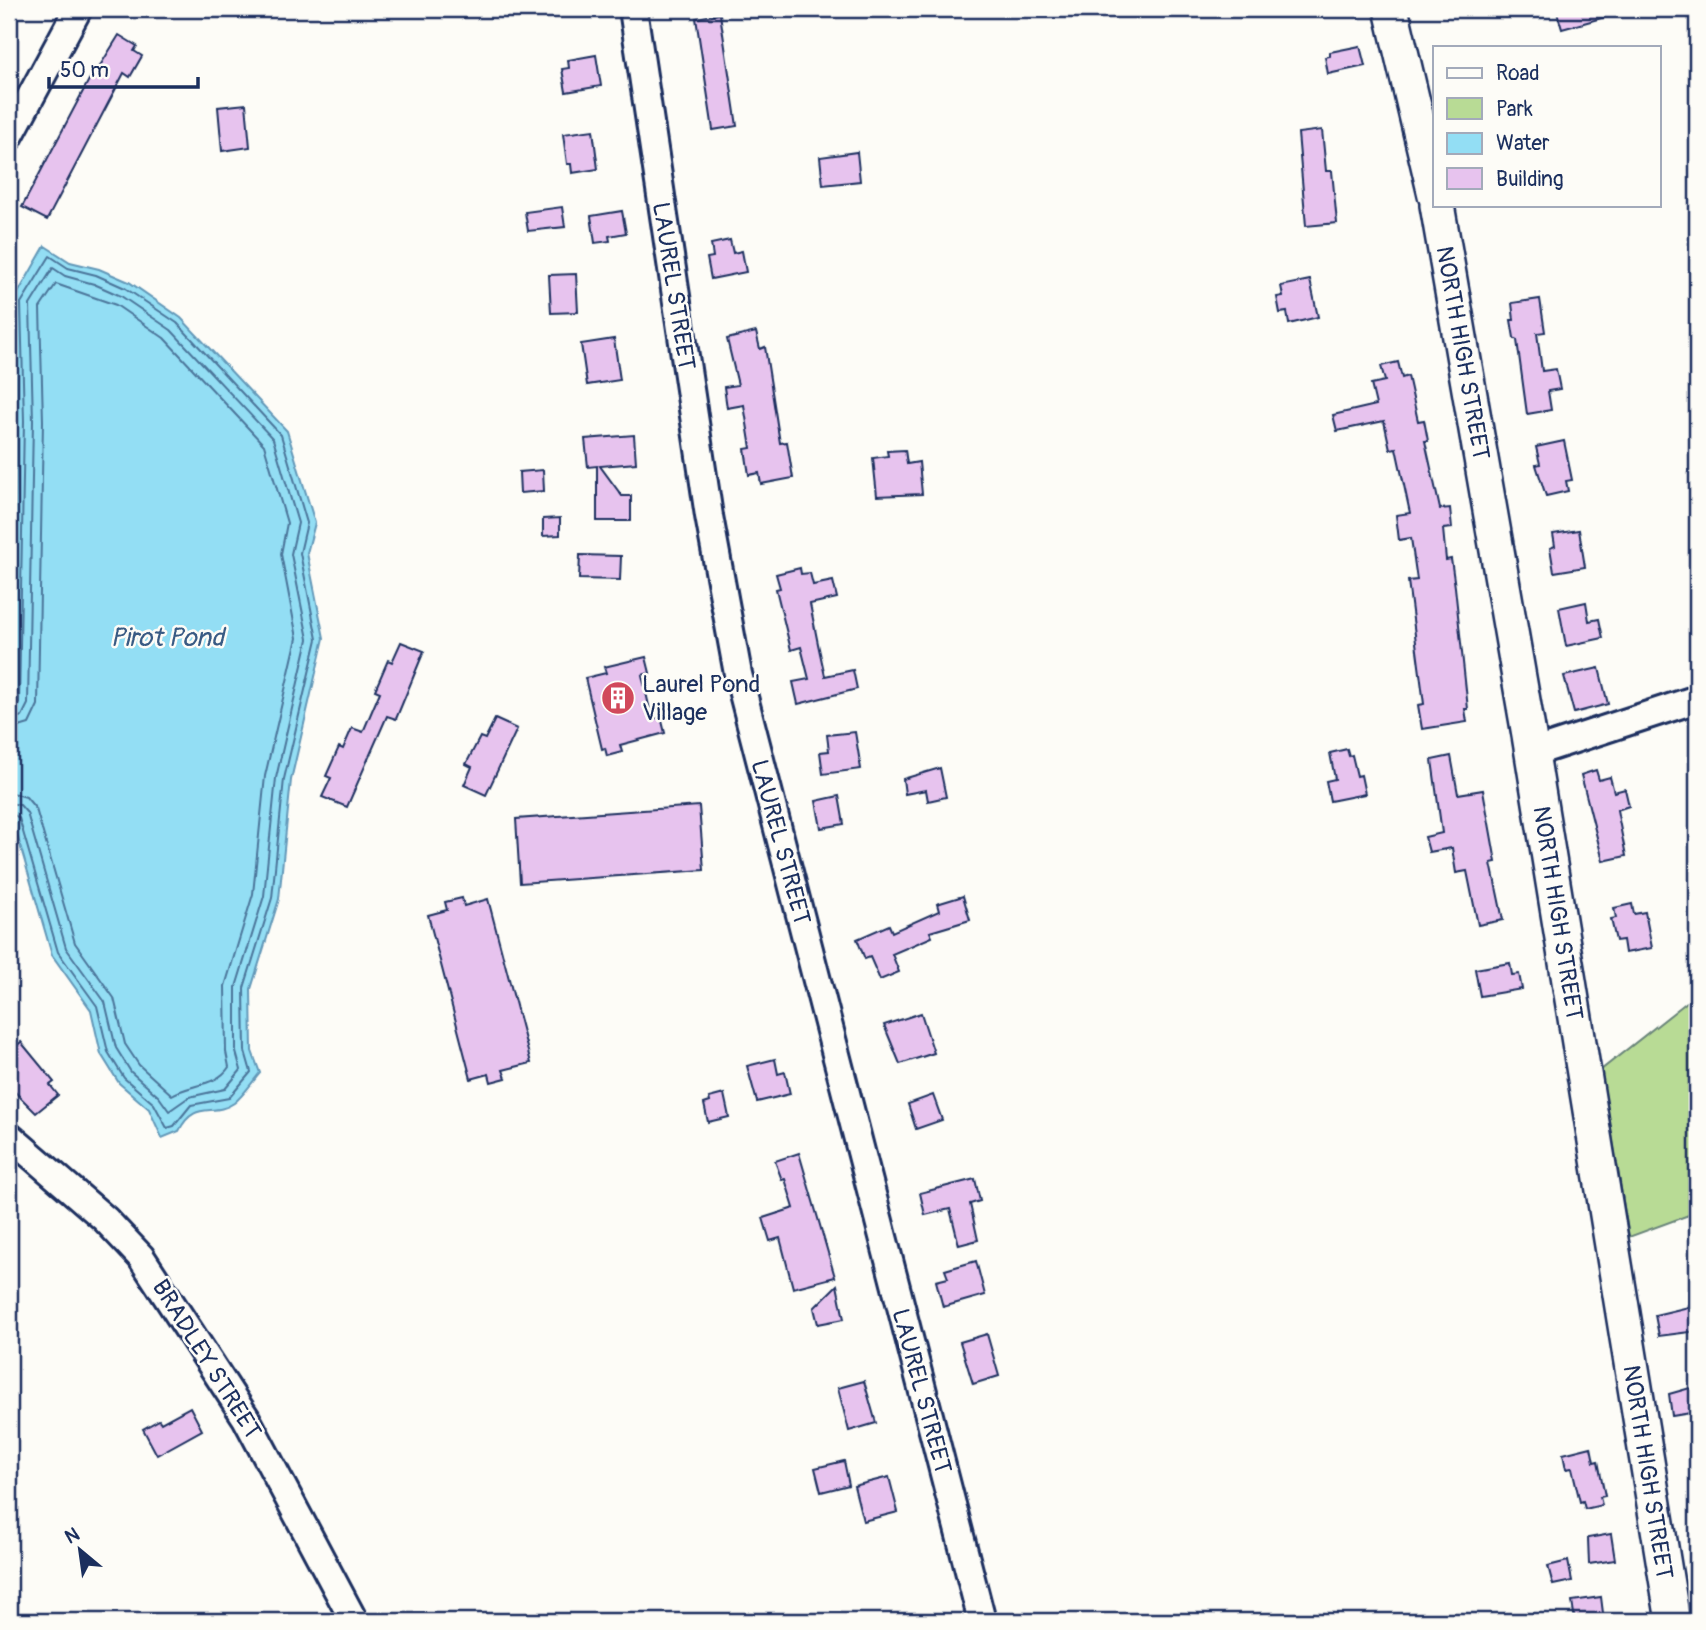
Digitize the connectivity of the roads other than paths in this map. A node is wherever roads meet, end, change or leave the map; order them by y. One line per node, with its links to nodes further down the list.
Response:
1 (78, 9): 4 (street)
2 (633, 9): 11 (street, LAUREL STREET)
3 (1391, 9): 5 (main road)
4 (9, 137)
5 (1433, 187)
6 (1437, 206): 8 (main road, NORTH HIGH STREET)
7 (1697, 699): 8 (street)
8 (1532, 753): 12 (main road, NORTH HIGH STREET)
9 (9, 1136): 10 (street, BRADLEY STREET)
10 (354, 1621)
11 (982, 1621)
12 (1673, 1621)

